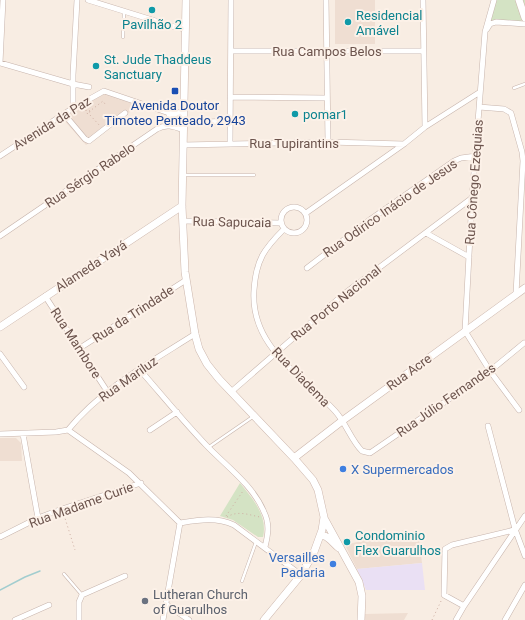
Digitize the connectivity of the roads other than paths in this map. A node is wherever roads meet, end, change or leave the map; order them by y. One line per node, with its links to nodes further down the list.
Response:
1 (3, 0): 19 (street)
2 (77, 0): 20 (street)
3 (88, 0): 10 (street)
4 (186, 0): 13 (main road)
5 (231, 0): 16 (street)
6 (326, 0): 17 (street)
7 (423, 0): 18 (street)
8 (494, 0): 14 (street, Rua Cônego Ezequias)
9 (519, 0): 11 (main road)
10 (124, 11): 13 (street); 15 (lane)
11 (525, 18)
12 (525, 24): 14 (street)
13 (185, 29): 29 (main road)
14 (485, 32): 24 (street, Rua Cônego Ezequias)
15 (123, 37)
16 (231, 51): 17 (street, Rua Campos Belos); 25 (street)
17 (326, 51): 18 (street, Rua Campos Belos); 26 (street)
18 (423, 51): 36 (street)
19 (0, 63): 20 (street)
20 (73, 84): 22 (street); 28 (street)
21 (525, 84): 23 (lane)
22 (89, 87)
23 (514, 88)
24 (480, 92): 27 (street, Rua Cônego Ezequias); 36 (street)
25 (230, 97): 26 (street); 33 (street)
26 (326, 98): 37 (street)
27 (479, 107): 42 (street, Rua Cônego Ezequias); 57 (street)
28 (70, 110): 31 (street, Avenida da Paz); 32 (street, Avenida da Paz)
29 (183, 111): 31 (street); 35 (main road)
30 (125, 112): 32 (street)
31 (169, 113): 34 (street)
32 (64, 114): 41 (street, Avenida da Paz)
33 (230, 121): 35 (street); 38 (street)
34 (169, 125): 35 (street); 52 (street, Rua Sérgio Rabelo)
35 (183, 126): 40 (main road)
36 (425, 127): 39 (street)
37 (328, 142): 38 (street, Rua Tupirantins); 39 (street, Rua Tupirantins)
38 (230, 143): 40 (street, Rua Tupirantins)
39 (404, 144): 47 (street)
40 (183, 145): 43 (main road)
41 (0, 156)
42 (476, 156): 45 (street, Rua Cônego Ezequias); 54 (street, Rua Odirico Inácio de Jesus)
43 (182, 175): 44 (lane); 46 (main road)
44 (254, 175)
45 (472, 198): 51 (street, Rua Porto Nacional); 53 (street, Rua Cônego Ezequias)
46 (182, 206): 48 (main road); 58 (main road, Alameda Yayá)
47 (306, 213): 49 (street); 50 (street)
48 (182, 221): 49 (street, Rua Sapucaia); 55 (main road)
49 (281, 223): 50 (street)
50 (284, 229): 64 (street, Rua Diadema)
51 (426, 233): 53 (street); 64 (street, Rua Porto Nacional)
52 (0, 236)
53 (469, 257): 60 (street, Rua Cônego Ezequias)
54 (307, 268)
55 (186, 280): 61 (main road); 63 (street, Rua da Trindade)
56 (525, 288): 57 (main road, Rua Acre)
57 (516, 294): 60 (main road, Rua Acre)
58 (45, 296): 59 (main road, Alameda Yayá); 63 (street, Rua Mambore)
59 (0, 327)
60 (465, 331): 67 (street); 74 (main road, Rua Acre)
61 (194, 334): 66 (street, Rua Mariluz); 70 (main road)
62 (524, 343): 67 (street, Rua Júlio Fernandes)
63 (80, 348): 69 (street, Rua Mambore)
64 (275, 353): 70 (street, Rua Porto Nacional); 74 (street, Rua Diadema)
65 (0, 354): 68 (street)
66 (140, 370): 69 (street, Rua Mariluz); 72 (street)
67 (490, 371): 71 (street); 81 (street, Rua Júlio Fernandes)
68 (24, 387)
69 (108, 391): 76 (street, Rua Mariluz)
70 (231, 392): 73 (main road)
71 (519, 410)
72 (177, 412): 77 (street); 80 (street)
73 (254, 416): 80 (lane); 82 (main road)
74 (342, 421): 81 (street, Rua Diadema); 82 (main road, Rua Acre)
75 (488, 426): 88 (street)
76 (68, 430): 79 (street); 83 (street)
77 (150, 430)
78 (0, 434): 79 (street)
79 (23, 434): 86 (street)
80 (208, 447): 92 (street)
81 (366, 453)
82 (294, 458): 85 (main road)
83 (141, 483): 86 (street, Rua Madame Curie); 87 (street)
84 (525, 516): 88 (street)
85 (324, 517): 89 (main road); 93 (main road)
86 (38, 518): 90 (street, Rua Madame Curie)
87 (180, 523): 91 (street); 101 (street)
88 (515, 529): 94 (street); 103 (street); 103 (street)
89 (321, 536): 93 (main road); 96 (main road)
90 (0, 537)
91 (256, 541): 92 (street); 98 (lane)
92 (265, 547): 96 (street)
93 (342, 549): 109 (main road)
94 (525, 556)
95 (64, 574): 100 (lane)
96 (301, 575): 108 (main road)
97 (125, 576): 100 (street)
98 (242, 581)
99 (525, 585): 111 (street)
100 (82, 595): 105 (street)
101 (166, 604): 106 (street); 107 (street)
102 (49, 605): 104 (street)
103 (464, 606): 110 (street)
104 (15, 620)
105 (79, 620)
106 (163, 620)
107 (189, 620)
108 (264, 620)
109 (361, 620)
110 (456, 620)
111 (505, 620)

